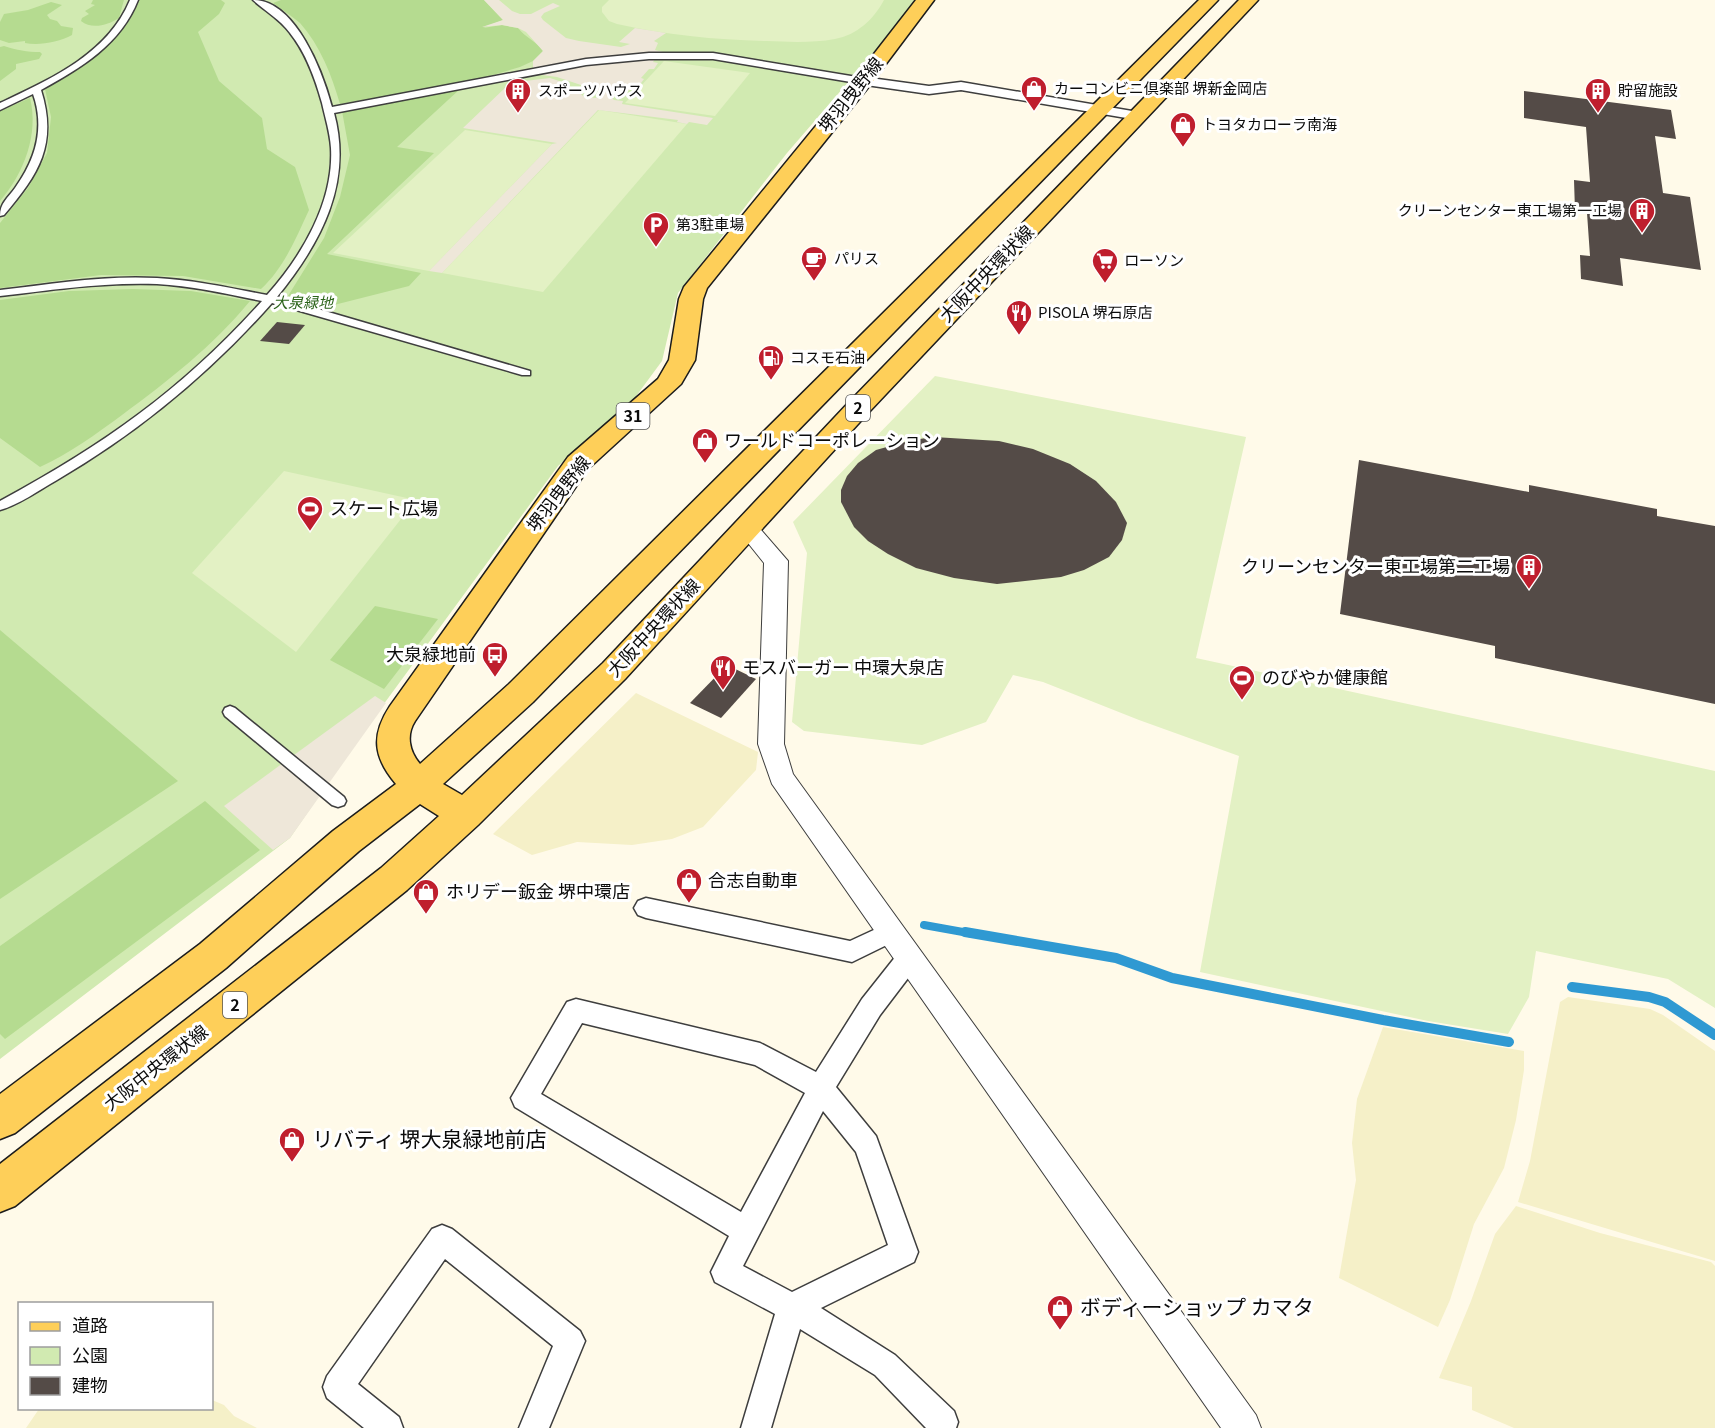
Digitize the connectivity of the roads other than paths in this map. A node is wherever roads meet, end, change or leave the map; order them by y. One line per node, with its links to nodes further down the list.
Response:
1 (134, 0): 7 (street)
2 (257, 0): 10 (street)
3 (925, 0): 6 (main road, 堺羽曳野線 / 31)
4 (1209, 0): 9 (main road, 大阪中央環状線 / 2)
5 (1249, 0): 11 (main road, 大阪中央環状線 / 2)
6 (863, 81): 9 (street); 10 (street); 19 (main road, 堺羽曳野線 / 31)
7 (36, 89): 8 (street); 12 (street)
8 (0, 107)
9 (1100, 108): 11 (street); 19 (main road, 大阪中央環状線 / 2)
10 (328, 111): 14 (street)
11 (1138, 116): 17 (main road, 大阪中央環状線 / 2)
12 (0, 213)
13 (0, 293): 14 (street)
14 (271, 299): 15 (street); 16 (street)
15 (526, 373)
16 (0, 506)
17 (747, 528): 21 (main road, 大阪中央環状線 / 2); 23 (street)
18 (230, 712): 20 (street)
19 (418, 786): 21 (main road, 堺羽曳野線 / 31); 26 (main road, 大阪中央環状線 / 2)
20 (338, 801)
21 (466, 815): 27 (main road, 大阪中央環状線 / 2)
22 (646, 908): 23 (street)
23 (891, 932): 24 (street)
24 (909, 958): 25 (street); 34 (street)
25 (821, 1088): 28 (street); 28 (street); 29 (street)
26 (0, 1119)
27 (0, 1191)
28 (747, 1231): 29 (street)
29 (792, 1307): 32 (street); 33 (street)
30 (388, 1428): 31 (street)
31 (534, 1428)
32 (756, 1428)
33 (941, 1428)
34 (1243, 1428)

